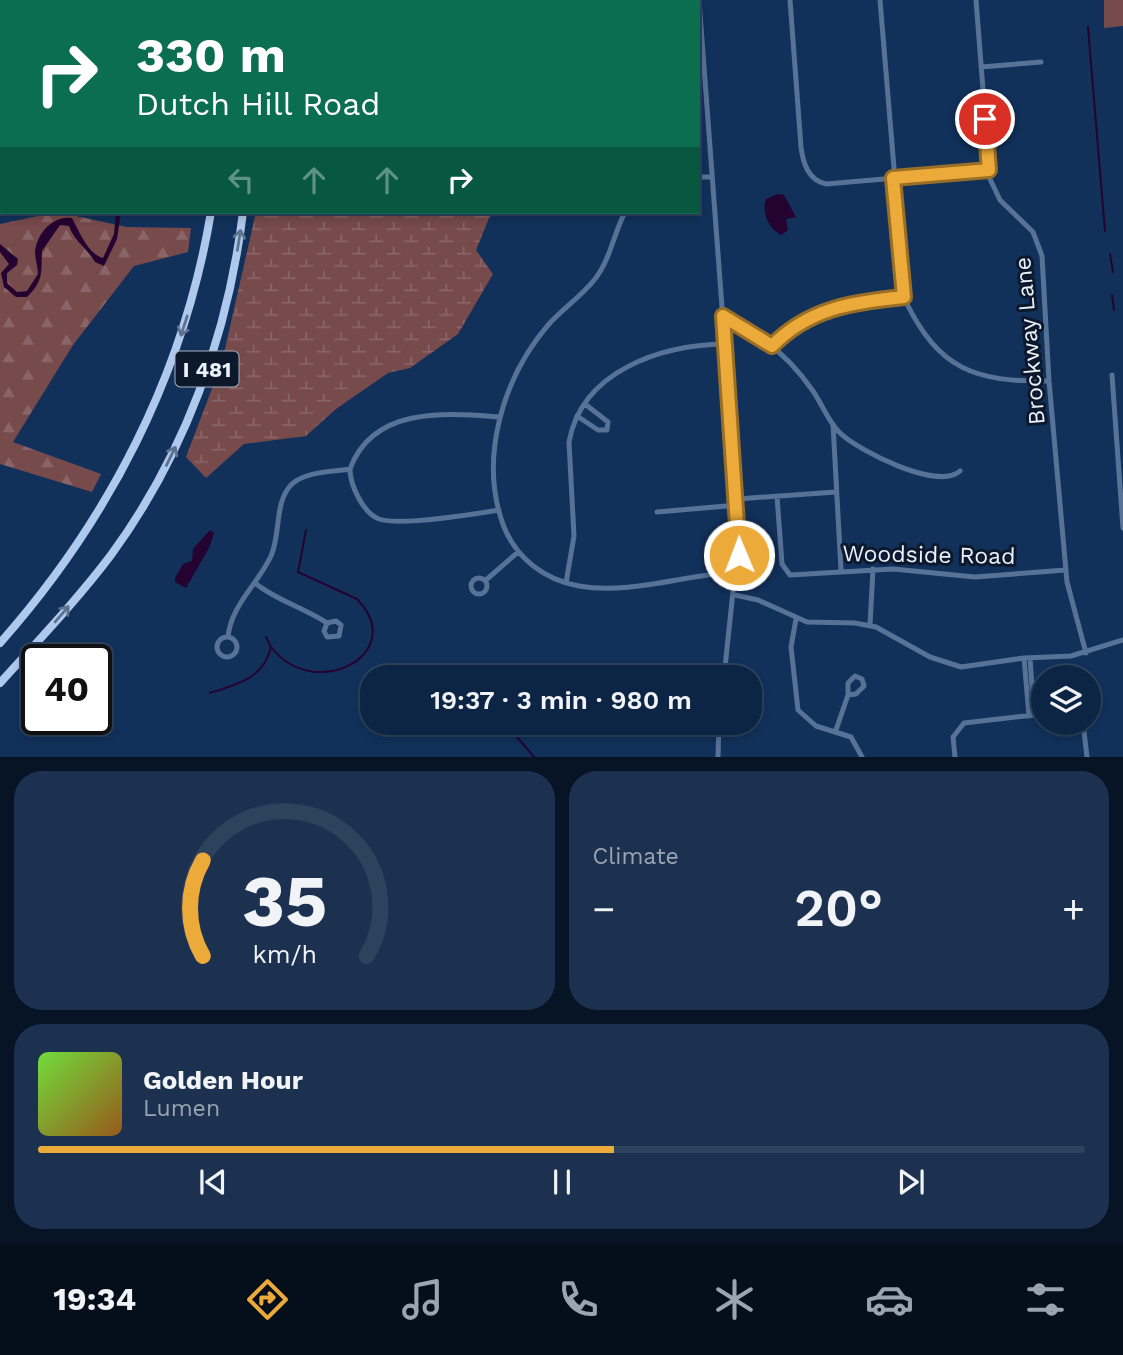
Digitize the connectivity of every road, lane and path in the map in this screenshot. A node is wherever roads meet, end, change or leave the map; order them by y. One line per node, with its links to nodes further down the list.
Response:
1 (790, 0): 10 (street)
2 (880, 0): 10 (street)
3 (976, 0): 6 (street, Brockway Lane)
4 (700, 14): 9 (street)
5 (1041, 62): 6 (street)
6 (981, 67): 7 (street, Brockway Lane)
7 (989, 170): 10 (street); 19 (street, Brockway Lane)
8 (700, 177): 9 (street)
9 (712, 177): 15 (street)
10 (893, 178): 14 (street)
11 (211, 214): 46 (highway, I 481, one-way to 46)
12 (243, 214): 50 (highway, I 481, one-way to 12)
13 (624, 214): 22 (street)
14 (904, 297): 17 (street); 19 (street)
15 (723, 316): 16 (street); 17 (street)
16 (725, 344): 20 (street); 28 (street)
17 (772, 346): 23 (street)
18 (1112, 375): 31 (street)
19 (1049, 381): 35 (street, Brockway Lane)
20 (585, 404): 21 (street); 21 (street)
21 (577, 416): 39 (street)
22 (500, 417): 24 (street); 29 (street)
23 (832, 424): 25 (street); 26 (street)
24 (350, 469): 29 (street); 38 (street)
25 (960, 471)
26 (835, 492): 27 (street); 34 (street)
27 (777, 496): 28 (street); 34 (street, Woodside Road)
28 (737, 502): 30 (street); 36 (street)
29 (499, 510): 32 (street)
30 (657, 512)
31 (1123, 528)
32 (518, 552): 37 (street); 39 (street)
33 (873, 569): 34 (street, Woodside Road); 35 (street, Woodside Road); 43 (street)
34 (841, 570)
35 (1066, 570): 47 (street, Brockway Lane)
36 (737, 572): 39 (street); 40 (street)
37 (486, 580)
38 (255, 583): 42 (street); 44 (street)
39 (566, 583)
40 (735, 595): 41 (street); 49 (street)
41 (796, 619): 43 (street); 54 (street)
42 (327, 623)
43 (870, 625): 48 (street)
44 (228, 637)
45 (1123, 640): 47 (street)
46 (0, 643)
47 (1086, 653): 48 (street)
48 (1027, 658): 52 (street)
49 (726, 665)
50 (0, 683)
51 (848, 695): 54 (street)
52 (1031, 704)
53 (1031, 715): 59 (street)
54 (836, 730): 58 (street)
55 (719, 735): 57 (street)
56 (1084, 735): 60 (street)
57 (718, 757)
58 (862, 757)
59 (955, 757)
60 (1087, 757)

